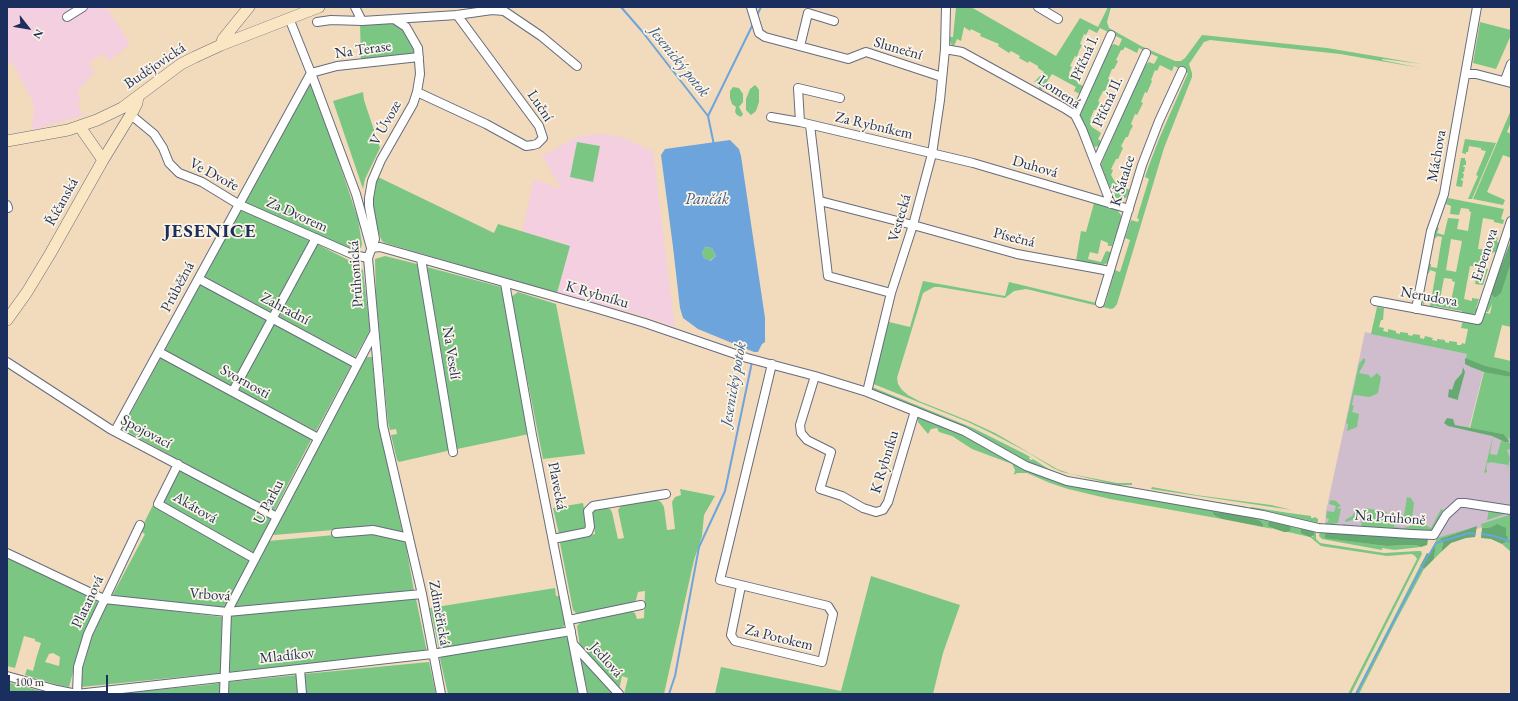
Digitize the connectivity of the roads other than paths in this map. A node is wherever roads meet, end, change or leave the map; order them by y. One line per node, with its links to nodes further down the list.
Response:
1 (83, 7): 10 (street)
2 (249, 7): 18 (main road)
3 (319, 7): 11 (main road, Budějovická)
4 (354, 7): 14 (street)
5 (946, 7): 20 (street, Vestecká)
6 (1038, 7): 13 (street)
7 (1477, 7): 27 (street, Máchova)
8 (752, 10): 19 (street, Sluneční)
9 (457, 15): 12 (street); 24 (street); 30 (street, Luční)
10 (67, 17)
11 (289, 18): 18 (main road, Budějovická); 26 (street, Průhonická)
12 (394, 18): 14 (street); 22 (street, V Úvoze)
13 (1058, 19)
14 (362, 21): 16 (street)
15 (834, 21): 19 (street)
16 (317, 22)
17 (1111, 35): 34 (street, Příčná I.)
18 (221, 45): 31 (main road, Budějovická)
19 (800, 46): 28 (street, Sluneční)
20 (945, 49): 28 (street, Vestecká); 34 (street, Lomená)
21 (1146, 53): 42 (street, Příčná II.)
22 (419, 57): 26 (street, Na Terase); 30 (street, V Úvoze)
23 (1511, 64): 29 (street)
24 (577, 66)
25 (1182, 71): 48 (street, K Šátalce)
26 (311, 73): 44 (street, Průběžná); 52 (street, Průhonická)
27 (1466, 74): 29 (street); 61 (street, Máchova)
28 (942, 77): 40 (street, Vestecká)
29 (1508, 82)
30 (417, 92): 52 (street, V Úvoze)
31 (138, 96): 33 (main road, Říčanská); 38 (main road, Budějovická)
32 (840, 98): 36 (street, Za Rybníkem)
33 (131, 115): 41 (main road, Říčanská); 44 (street, Ve Dvoře)
34 (1075, 115): 42 (street, Lomená)
35 (771, 117): 36 (street, Za Rybníkem)
36 (800, 122): 37 (street, Za Rybníkem)
37 (810, 125): 40 (street, Za Rybníkem); 43 (street)
38 (80, 127): 39 (main road, Budějovická); 41 (main road)
39 (7, 141)
40 (932, 154): 45 (street, Duhová); 50 (street, Vestecká)
41 (102, 160): 63 (main road, Říčanská)
42 (1096, 163): 45 (street, Lomená)
43 (820, 201): 50 (street); 58 (street)
44 (238, 204): 51 (street, Za Dvorem); 56 (street, Průběžná)
45 (1111, 204): 48 (street, Duhová)
46 (7, 205): 47 (street)
47 (7, 208)
48 (1129, 209): 55 (street, K Šátalce)
49 (1511, 221): 64 (street, Erbenova)
50 (913, 225): 55 (street, Písečná); 58 (street, Vestecká)
51 (316, 238): 53 (street, Za Dvorem); 62 (street)
52 (371, 248): 53 (street, Průhonická); 54 (street, K Rybníku)
53 (368, 258): 65 (street, Průhonická)
54 (421, 259): 57 (street, K Rybníku); 76 (street, Na Veselí)
55 (1110, 271): 60 (street, K Šátalce)
56 (199, 278): 62 (street, Zahradní); 66 (street, Průběžná)
57 (505, 283): 69 (street, K Rybníku); 85 (street, Plavecká)
58 (891, 293): 72 (street, Vestecká)
59 (1375, 302): 61 (street, Nerudova)
60 (1100, 303)
61 (1416, 309): 64 (street, Nerudova)
62 (272, 318): 68 (street, Zahradní); 71 (street)
63 (7, 320)
64 (1478, 320)
65 (374, 333): 68 (street, U Parku); 84 (street, Průhonická)
66 (159, 352): 71 (street, Svornosti); 74 (street, Průběžná)
67 (7, 362): 74 (street, Spojovací)
68 (357, 364): 75 (street, U Parku)
69 (772, 364): 70 (street, K Rybníku); 88 (street, Za Potokem)
70 (815, 376): 72 (street, K Rybníku); 73 (street, K Rybníku)
71 (233, 391): 75 (street, Svornosti)
72 (867, 392): 73 (street, K Rybníku)
73 (915, 411): 82 (street, K Rybníku)
74 (115, 431): 77 (street, Spojovací)
75 (318, 438): 80 (street, U Parku)
76 (453, 452)
77 (178, 464): 80 (street, Spojovací); 87 (street, Akátová)
78 (666, 494): 85 (street)
79 (1511, 510): 82 (street, Na Průhoně)
80 (277, 517): 87 (street, U Parku)
81 (140, 525): 90 (street, Platanová)
82 (1322, 528)
83 (336, 533): 84 (street)
84 (409, 538): 89 (street, Zdiměřická)
85 (553, 538): 93 (street, Plavecká)
86 (7, 553): 90 (street, Vrbová)
87 (255, 559): 92 (street, U Parku)
88 (741, 586): 88 (street, Za Potokem)
89 (422, 594): 92 (street, Vrbová); 96 (street, Zdiměřická)
90 (104, 599): 92 (street, Vrbová); 100 (street, Platanová)
91 (641, 605): 93 (street)
92 (227, 612): 99 (street, U Parku)
93 (569, 620): 94 (street, Plavecká)
94 (571, 631): 95 (street, Plavecká); 96 (street, Mladíkov)
95 (574, 644): 104 (street, Plavecká); 105 (street, Jedlová)
96 (432, 654): 97 (street, Mladíkov); 103 (street, Zdiměřická)
97 (300, 670): 99 (street, Mladíkov); 102 (street)
98 (7, 676): 100 (street, Mladíkov)
99 (225, 676): 100 (street, Mladíkov); 101 (street, U Parku)
100 (77, 694)
101 (224, 694)
102 (302, 694)
103 (441, 694)
104 (583, 694)
105 (619, 694)

